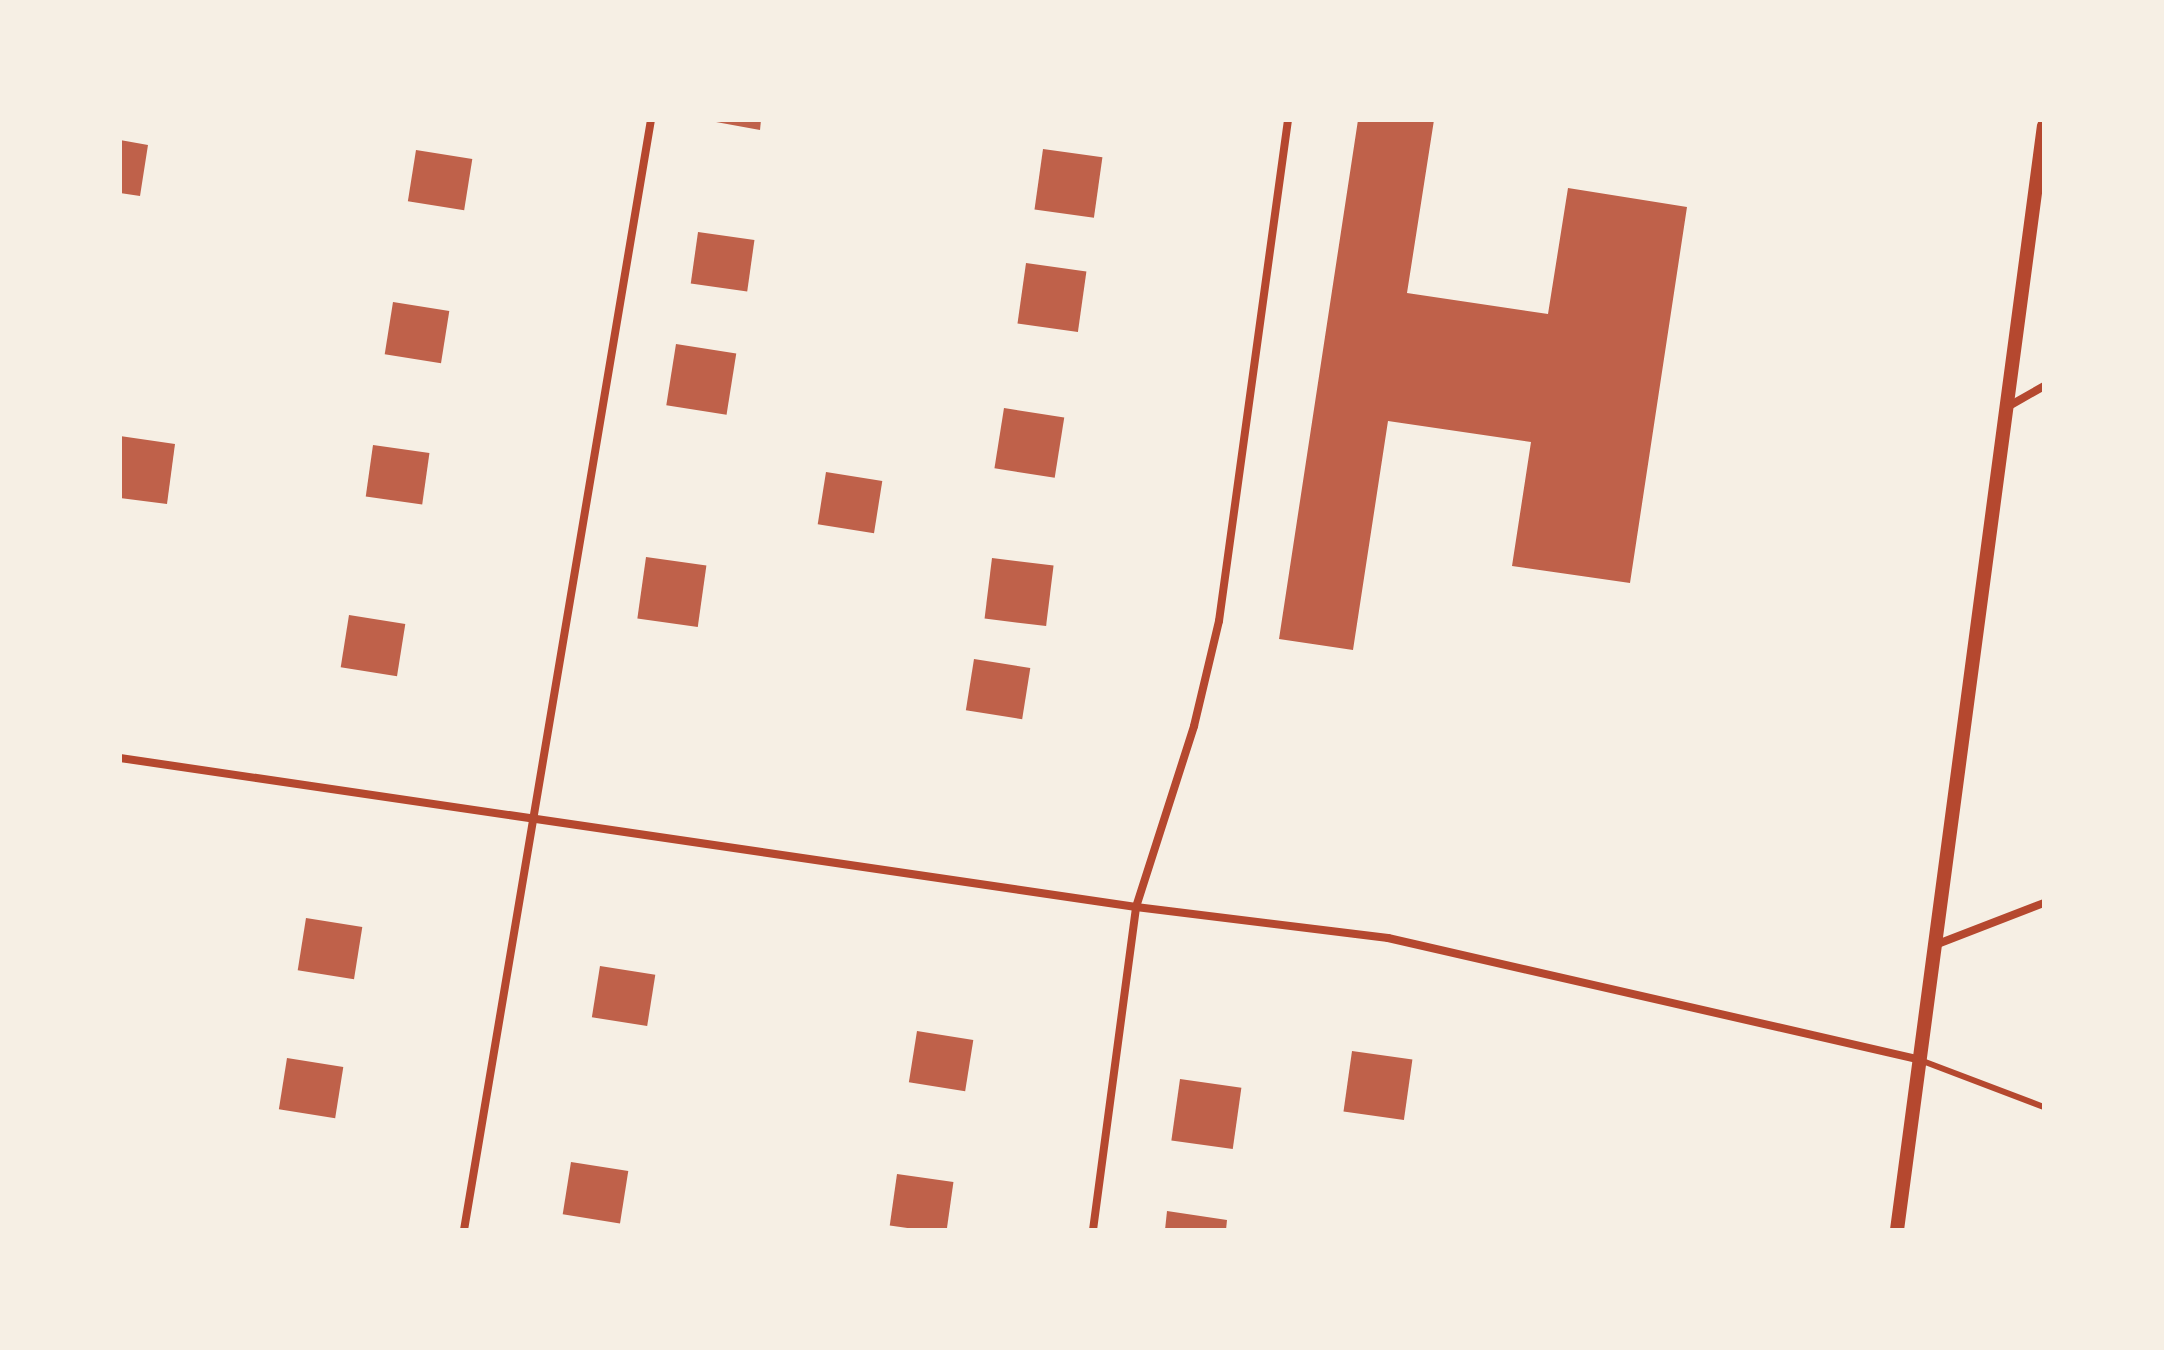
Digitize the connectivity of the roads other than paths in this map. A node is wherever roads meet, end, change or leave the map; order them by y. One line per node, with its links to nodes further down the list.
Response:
1 (651, 120): 7 (street)
2 (1288, 120): 9 (street)
3 (2044, 126): 5 (street)
4 (2044, 386): 5 (street)
5 (2009, 406): 10 (street)
6 (120, 758): 7 (street)
7 (531, 816): 9 (street); 13 (street)
8 (2044, 903): 10 (street)
9 (1136, 907): 11 (street); 14 (street)
10 (1934, 945): 11 (street)
11 (1917, 1059): 12 (lane); 15 (street)
12 (2044, 1107)
13 (464, 1230)
14 (1093, 1230)
15 (1897, 1230)

